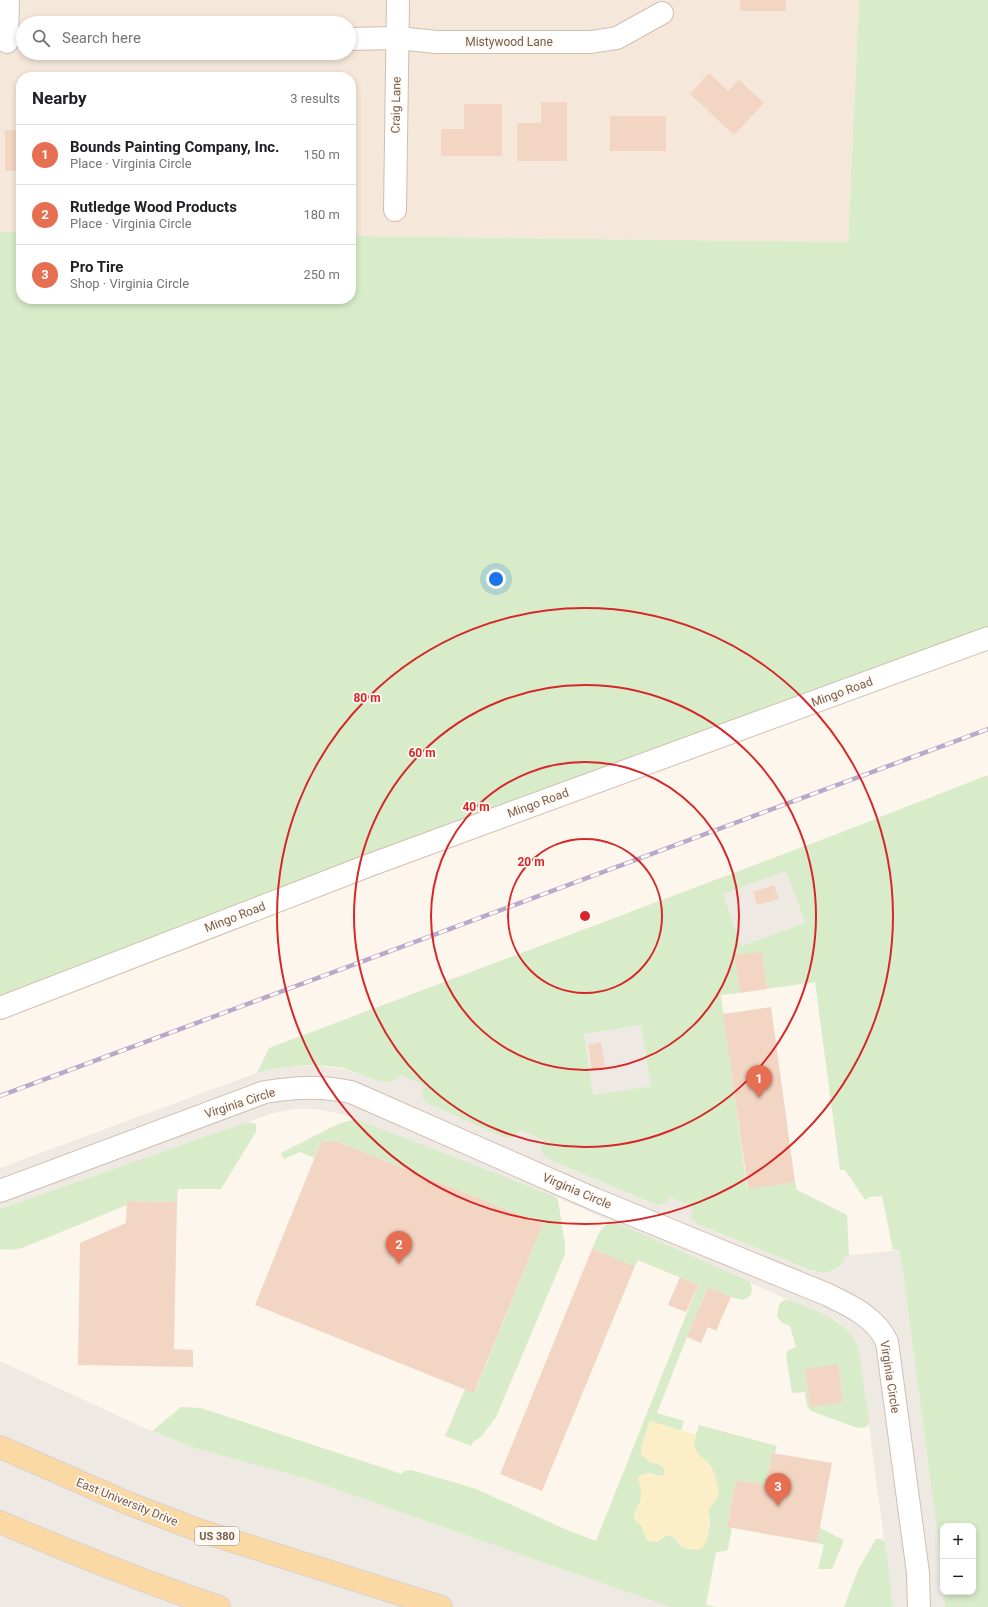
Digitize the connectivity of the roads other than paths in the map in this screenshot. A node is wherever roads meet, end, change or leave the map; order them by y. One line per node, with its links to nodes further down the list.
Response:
1 (8, 0): 6 (street)
2 (398, 0): 4 (street, Craig Lane)
3 (662, 13): 4 (street, Mistywood Lane)
4 (397, 38): 5 (street, Mistywood Lane); 7 (street, Craig Lane)
5 (356, 39)
6 (10, 42)
7 (395, 210)
8 (988, 638): 9 (street, Mingo Road)
9 (0, 1008)
10 (0, 1191): 15 (street, Virginia Circle)
11 (0, 1447): 14 (main road, East University Drive / US 380)
12 (0, 1522): 13 (main road)
13 (219, 1607)
14 (441, 1607)
15 (919, 1607)

